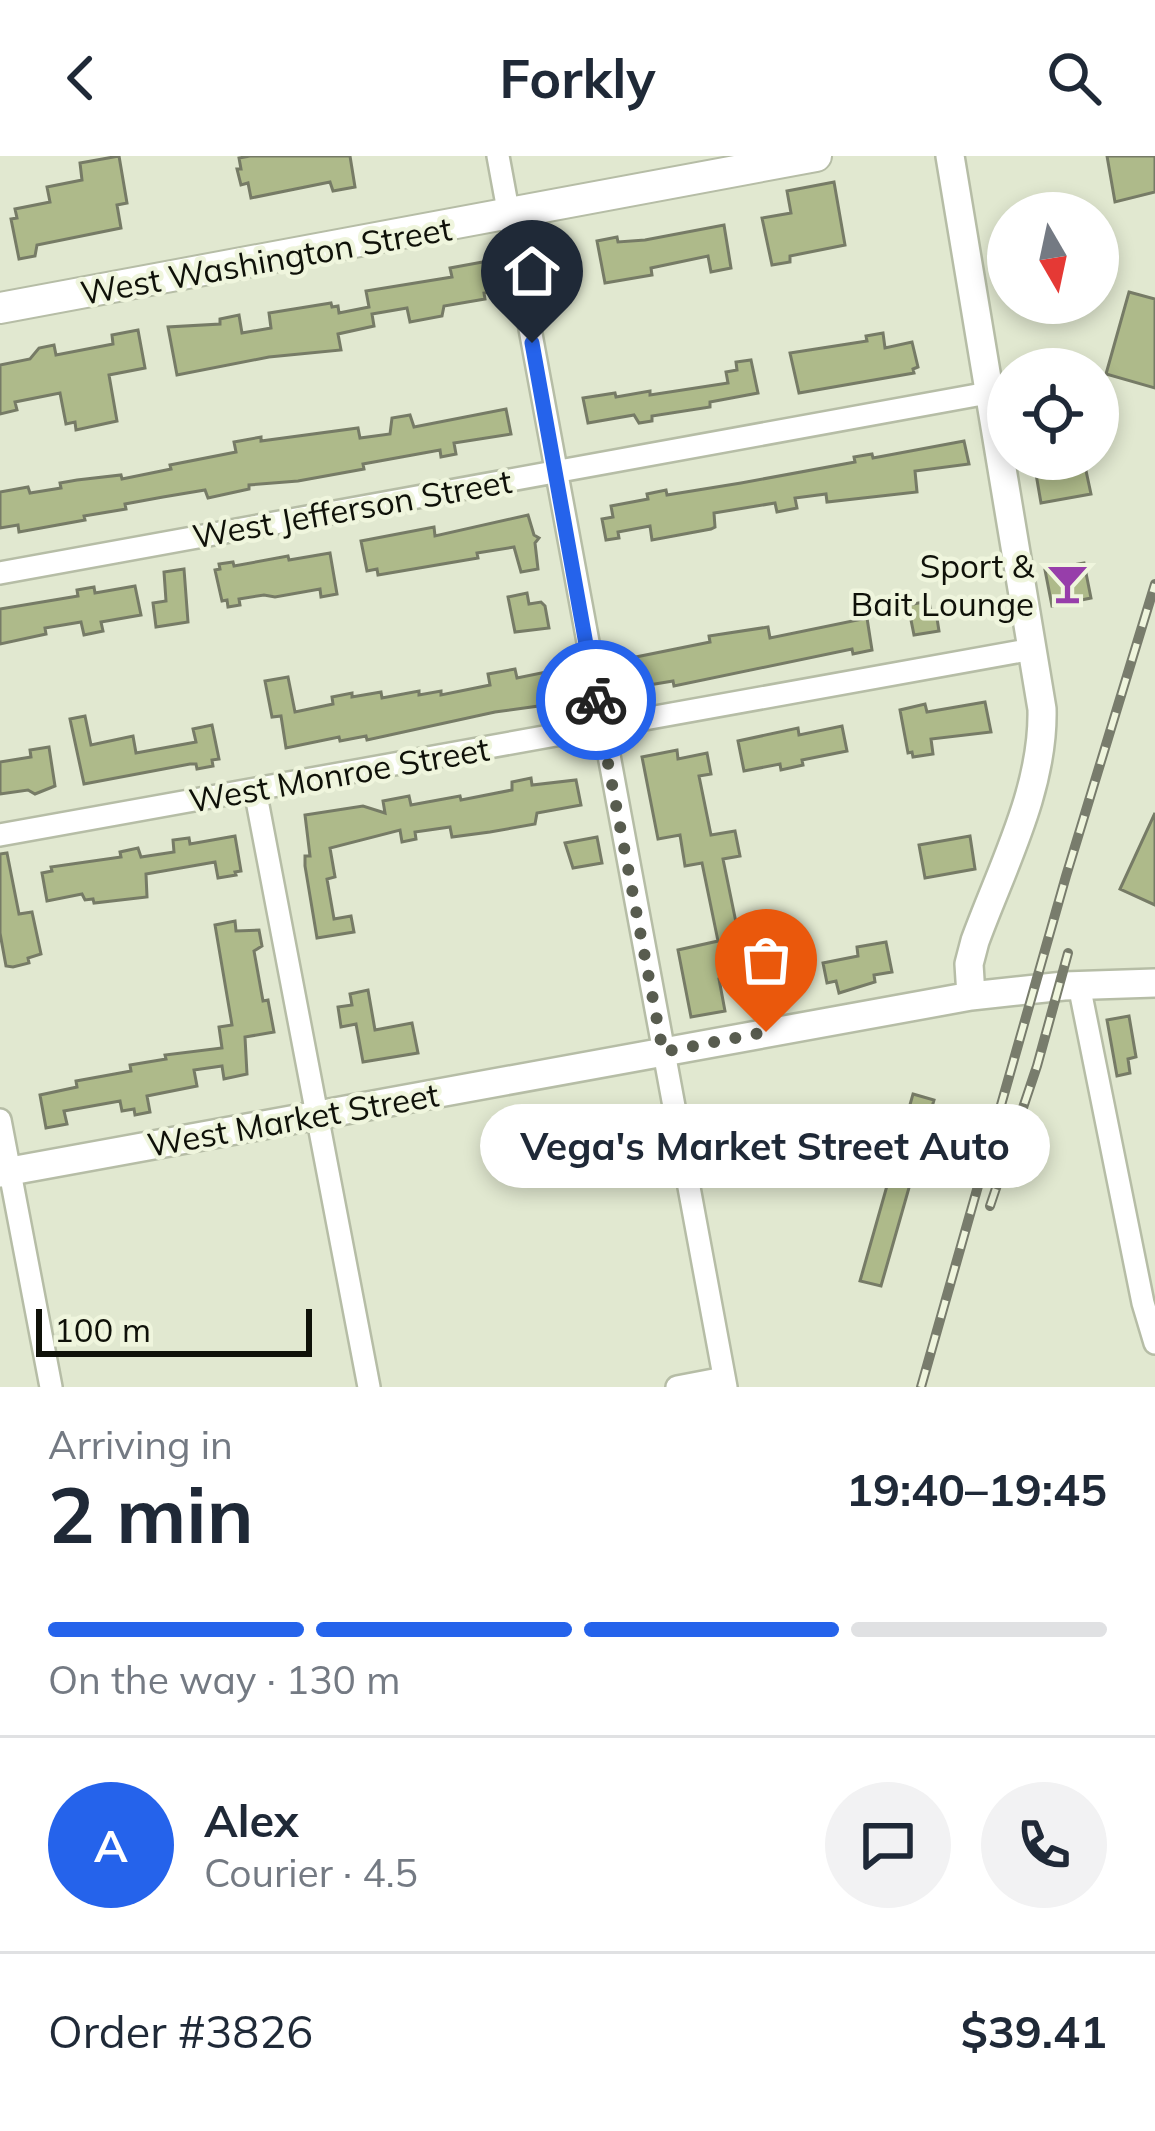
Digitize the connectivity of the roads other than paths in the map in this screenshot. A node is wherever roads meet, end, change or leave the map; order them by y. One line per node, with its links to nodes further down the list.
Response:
1 (498, 156): 4 (street)
2 (816, 156): 4 (main road, West Washington Street)
3 (950, 156): 6 (street)
4 (508, 215): 5 (main road, West Washington Street); 8 (street)
5 (0, 308)
6 (987, 387)
7 (987, 393): 8 (street, West Jefferson Street)
8 (555, 471): 10 (street, West Jefferson Street); 12 (street)
9 (1003, 480): 11 (street)
10 (0, 573)
11 (1033, 649): 12 (street, West Monroe Street); 17 (street)
12 (601, 725): 13 (street, West Monroe Street); 18 (street)
13 (255, 790): 14 (street, West Monroe Street); 19 (street)
14 (0, 835)
15 (1155, 983): 16 (street, West Market Street)
16 (1079, 985): 17 (street, West Market Street); 22 (street)
17 (971, 996): 18 (street, West Market Street)
18 (663, 1052): 19 (street, West Market Street); 23 (street)
19 (318, 1114): 21 (street, West Market Street); 25 (street)
20 (0, 1120): 21 (street)
21 (5, 1172): 24 (street)
22 (1153, 1331)
23 (725, 1382): 26 (street)
24 (51, 1387)
25 (369, 1387)
26 (677, 1387)

